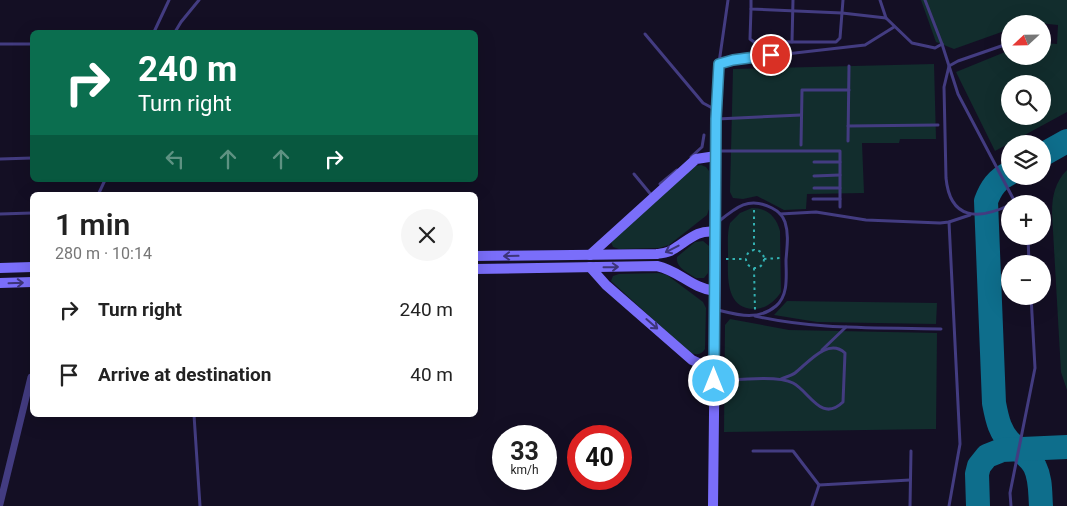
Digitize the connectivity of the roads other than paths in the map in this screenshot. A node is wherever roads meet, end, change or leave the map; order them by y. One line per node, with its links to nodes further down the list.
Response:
1 (169, 0): 14 (lane)
2 (199, 0): 15 (lane)
3 (728, 0): 22 (lane)
4 (751, 0): 9 (lane)
5 (793, 0): 10 (lane)
6 (843, 0): 11 (lane)
7 (880, 0): 12 (lane)
8 (925, 0): 20 (lane)
9 (751, 9): 10 (lane); 17 (lane)
10 (793, 11): 11 (lane); 17 (lane)
11 (842, 14): 12 (lane); 17 (lane)
12 (886, 18): 13 (lane)
13 (894, 27): 20 (lane); 22 (lane)
14 (155, 30)
15 (176, 30)
16 (645, 34): 26 (lane)
17 (792, 42)
18 (0, 44): 19 (lane)
19 (30, 44)
20 (942, 44): 24 (lane)
21 (1001, 46): 24 (lane)
22 (719, 64): 26 (street)
23 (849, 66): 25 (lane)
24 (949, 66): 45 (lane); 54 (lane)
25 (849, 90): 27 (lane); 30 (lane)
26 (717, 110): 28 (street)
27 (801, 115): 28 (lane); 33 (lane)
28 (716, 119): 34 (street)
29 (938, 125): 30 (lane)
30 (848, 126): 32 (lane)
31 (704, 135): 42 (lane)
32 (848, 142)
33 (801, 145)
34 (716, 154): 38 (lane); 46 (street); 56 (street)
35 (30, 158): 36 (lane)
36 (0, 159)
37 (814, 162): 38 (lane)
38 (840, 162): 41 (lane)
39 (634, 174): 46 (lane)
40 (814, 176): 41 (lane)
41 (840, 176): 44 (lane)
42 (660, 184)
43 (814, 188): 44 (lane)
44 (840, 188): 48 (lane)
45 (1008, 195)
46 (654, 197): 57 (street)
47 (814, 199): 48 (lane)
48 (840, 200): 49 (lane)
49 (840, 207)
50 (1001, 209): 54 (lane)
51 (0, 214): 52 (lane)
52 (30, 214)
53 (780, 214): 55 (lane); 56 (lane); 68 (lane)
54 (970, 215): 55 (lane)
55 (949, 222): 86 (lane)
56 (716, 228): 57 (street, one-way to 57); 65 (street)
57 (590, 255): 58 (street, one-way to 58)
58 (478, 256)
59 (30, 267): 60 (street)
60 (0, 268)
61 (590, 268): 62 (street); 65 (street, one-way to 65); 72 (street, one-way to 72)
62 (478, 269)
63 (30, 282): 64 (street, one-way to 63)
64 (0, 283)
65 (715, 291): 67 (street)
66 (1032, 305): 87 (lane)
67 (715, 309): 68 (lane); 72 (street)
68 (755, 316): 69 (lane)
69 (846, 327): 70 (lane); 71 (lane)
70 (940, 329)
71 (822, 350): 73 (lane); 73 (lane)
72 (714, 366): 75 (street)
73 (781, 379): 75 (lane)
74 (30, 381): 81 (street)
75 (714, 381): 83 (street)
76 (194, 417): 82 (lane)
77 (753, 451): 80 (lane)
78 (911, 451): 79 (lane)
79 (910, 480): 80 (lane); 85 (lane)
80 (819, 485): 84 (lane)
81 (0, 504)
82 (200, 506)
83 (713, 506)
84 (812, 506)
85 (910, 506)
86 (949, 506)
87 (1011, 506)

